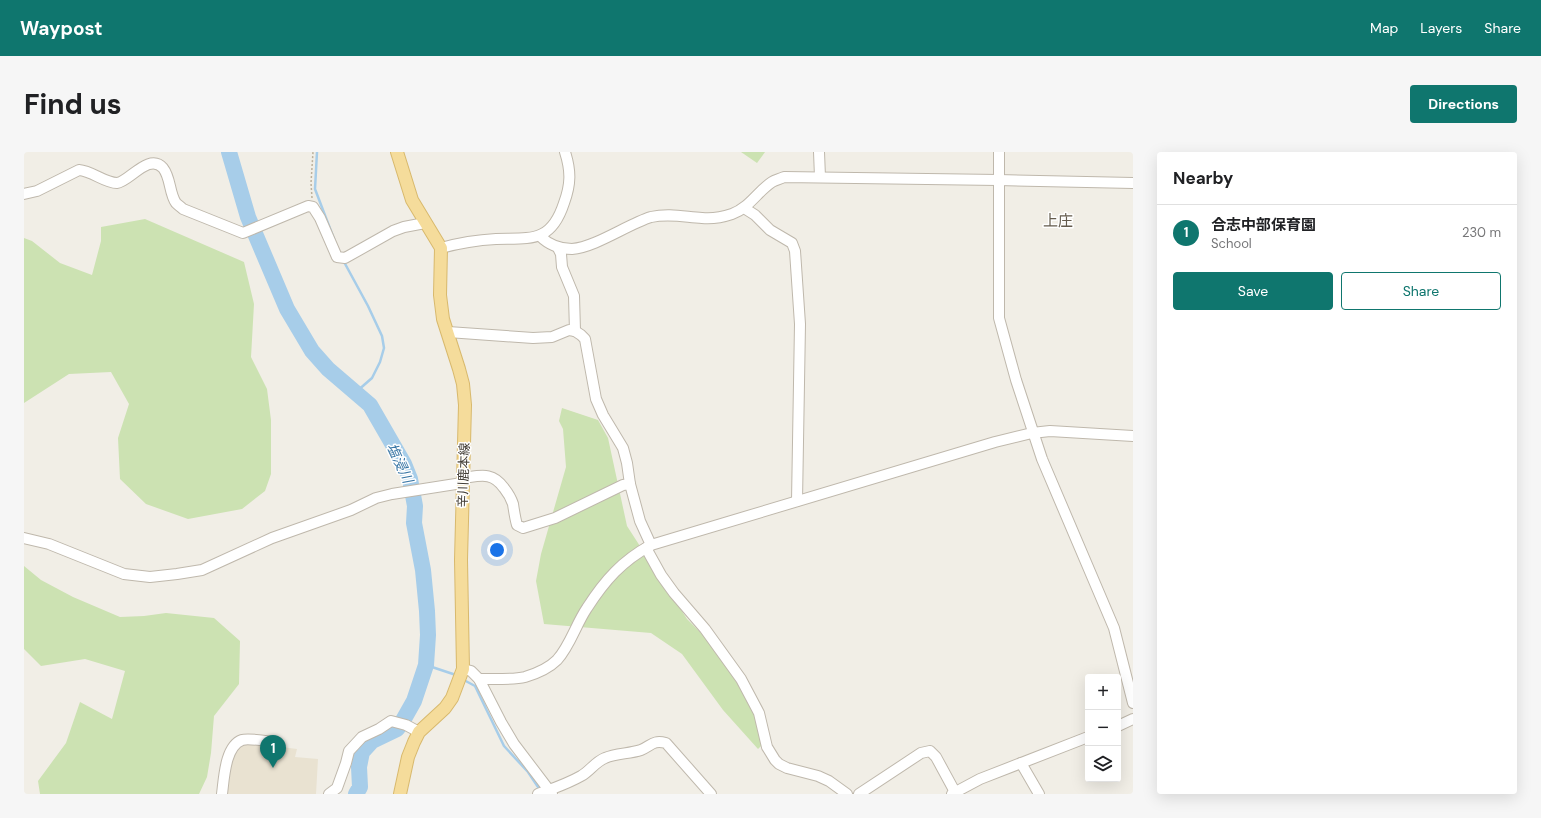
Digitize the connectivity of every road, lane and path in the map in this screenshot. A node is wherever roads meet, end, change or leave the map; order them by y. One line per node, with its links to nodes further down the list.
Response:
1 (313, 152): 10 (path)
2 (397, 152): 12 (main road)
3 (565, 152): 13 (street)
4 (819, 152): 6 (street)
5 (999, 152): 7 (street)
6 (820, 177): 7 (street); 11 (street)
7 (998, 180): 8 (street); 18 (street)
8 (1133, 183)
9 (24, 194): 10 (street)
10 (314, 207): 12 (street)
11 (744, 208): 15 (street); 22 (street)
12 (425, 223): 14 (main road)
13 (540, 236): 14 (street); 15 (street)
14 (441, 248): 17 (main road, 辛川鹿本線)
15 (558, 248): 16 (street)
16 (574, 331): 17 (street); 21 (street)
17 (448, 332): 20 (main road, 辛川鹿本線)
18 (1032, 433): 19 (street); 22 (street); 27 (street)
19 (1133, 436)
20 (462, 480): 21 (street); 23 (street); 25 (main road, 辛川鹿本線)
21 (630, 484): 24 (street)
22 (797, 501): 24 (street)
23 (24, 538)
24 (648, 546): 26 (street); 41 (street)
25 (461, 675): 26 (street); 30 (main road, 辛川鹿本線)
26 (479, 679): 34 (street)
27 (1133, 703)
28 (1133, 719): 29 (street)
29 (1121, 725)
30 (419, 732): 37 (street); 38 (main road, 辛川鹿本線)
31 (1085, 738): 33 (street)
32 (273, 742): 36 (street)
33 (1021, 763): 35 (street); 43 (street)
34 (550, 792): 39 (street); 40 (street)
35 (954, 793): 42 (street)
36 (222, 794)
37 (329, 794)
38 (400, 794)
39 (538, 794)
40 (711, 794)
41 (847, 794)
42 (859, 794)
43 (1039, 794)

